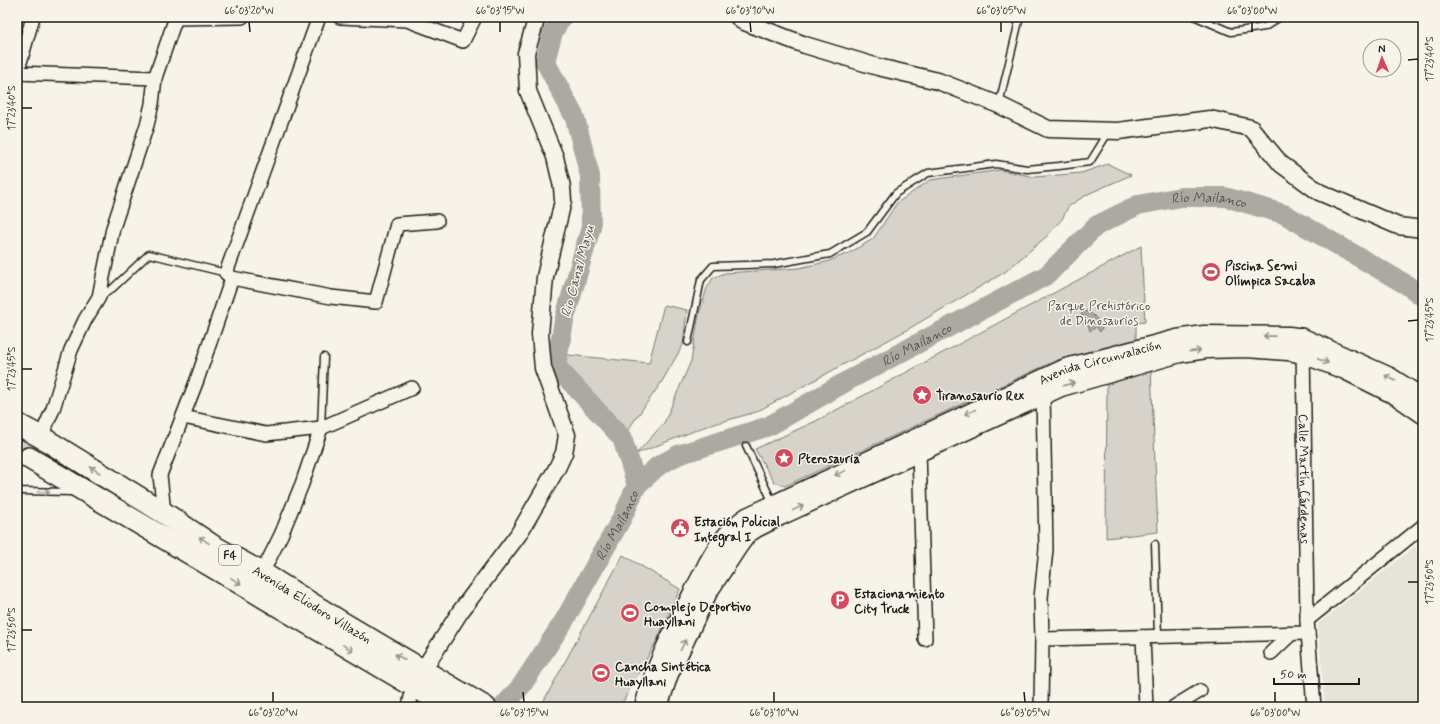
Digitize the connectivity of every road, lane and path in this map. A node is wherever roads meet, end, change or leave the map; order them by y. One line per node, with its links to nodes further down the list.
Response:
1 (33, 17): 12 (street)
2 (176, 17): 3 (street); 13 (street)
3 (242, 17)
4 (319, 17): 18 (street)
5 (340, 17): 6 (street)
6 (475, 17)
7 (537, 17): 49 (street)
8 (738, 17): 14 (street)
9 (1020, 17): 14 (lane)
10 (1196, 17): 11 (lane)
11 (1280, 17)
12 (17, 73): 13 (street)
13 (155, 78): 19 (street)
14 (999, 105): 15 (street)
15 (1109, 131): 17 (street); 20 (lane)
16 (437, 221): 18 (street)
17 (1423, 229)
18 (229, 276): 19 (lane); 27 (street)
19 (99, 297): 29 (street)
20 (688, 342)
21 (1303, 346): 24 (main road, Avenida Circunvalación); 25 (main road, Avenida Circunvalación, one-way to 21); 26 (main road, Avenida Circunvalación, one-way to 26); 41 (street, Calle Martín Cárdenas)
22 (324, 356): 28 (lane)
23 (412, 388): 28 (street)
24 (1040, 388): 31 (main road, Avenida Circunvalación); 34 (main road, Avenida Circunvalación, one-way to 34); 47 (street)
25 (1423, 398)
26 (1423, 414)
27 (183, 416): 28 (street); 35 (street)
28 (321, 428): 40 (street)
29 (26, 445): 33 (highway, Avenida Eliodoro Villazón / F4); 35 (highway, Avenida Eliodoro Villazón / F4, one-way to 29); 39 (highway, Avenida Eliodoro Villazón / F4)
30 (746, 446): 34 (lane)
31 (919, 452): 34 (main road, Avenida Circunvalación, one-way to 31); 46 (street)
32 (17, 490): 33 (lane, one-way to 33)
33 (71, 492): 39 (highway, Avenida Eliodoro Villazón / F4)
34 (777, 510): 38 (main road, Avenida Circunvalación)
35 (164, 513): 40 (highway, Avenida Eliodoro Villazón / F4, one-way to 35)
36 (1423, 526): 41 (street)
37 (1155, 544): 44 (lane)
38 (724, 553): 54 (main road, Avenida Circunvalación); 55 (main road, Avenida Circunvalación, one-way to 38)
39 (203, 562): 49 (highway, Avenida Eliodoro Villazón / F4, one-way to 49)
40 (262, 573): 49 (highway, Avenida Eliodoro Villazón / F4, one-way to 40)
41 (1307, 620): 42 (street, Calle Martín Cárdenas)
42 (1308, 633): 43 (street); 59 (street, Calle Martín Cárdenas)
43 (1291, 634): 44 (street); 48 (street)
44 (1158, 636): 45 (street)
45 (1142, 637): 47 (street); 57 (street)
46 (925, 638)
47 (1042, 639): 56 (street)
48 (1271, 653)
49 (418, 678): 51 (highway, Avenida Eliodoro Villazón / F4); 52 (street)
50 (1200, 691): 58 (street)
51 (444, 697): 53 (highway, Avenida Eliodoro Villazón / F4)
52 (409, 707)
53 (485, 707)
54 (644, 707)
55 (658, 707)
56 (1041, 707)
57 (1146, 707)
58 (1174, 707)
59 (1314, 707)

